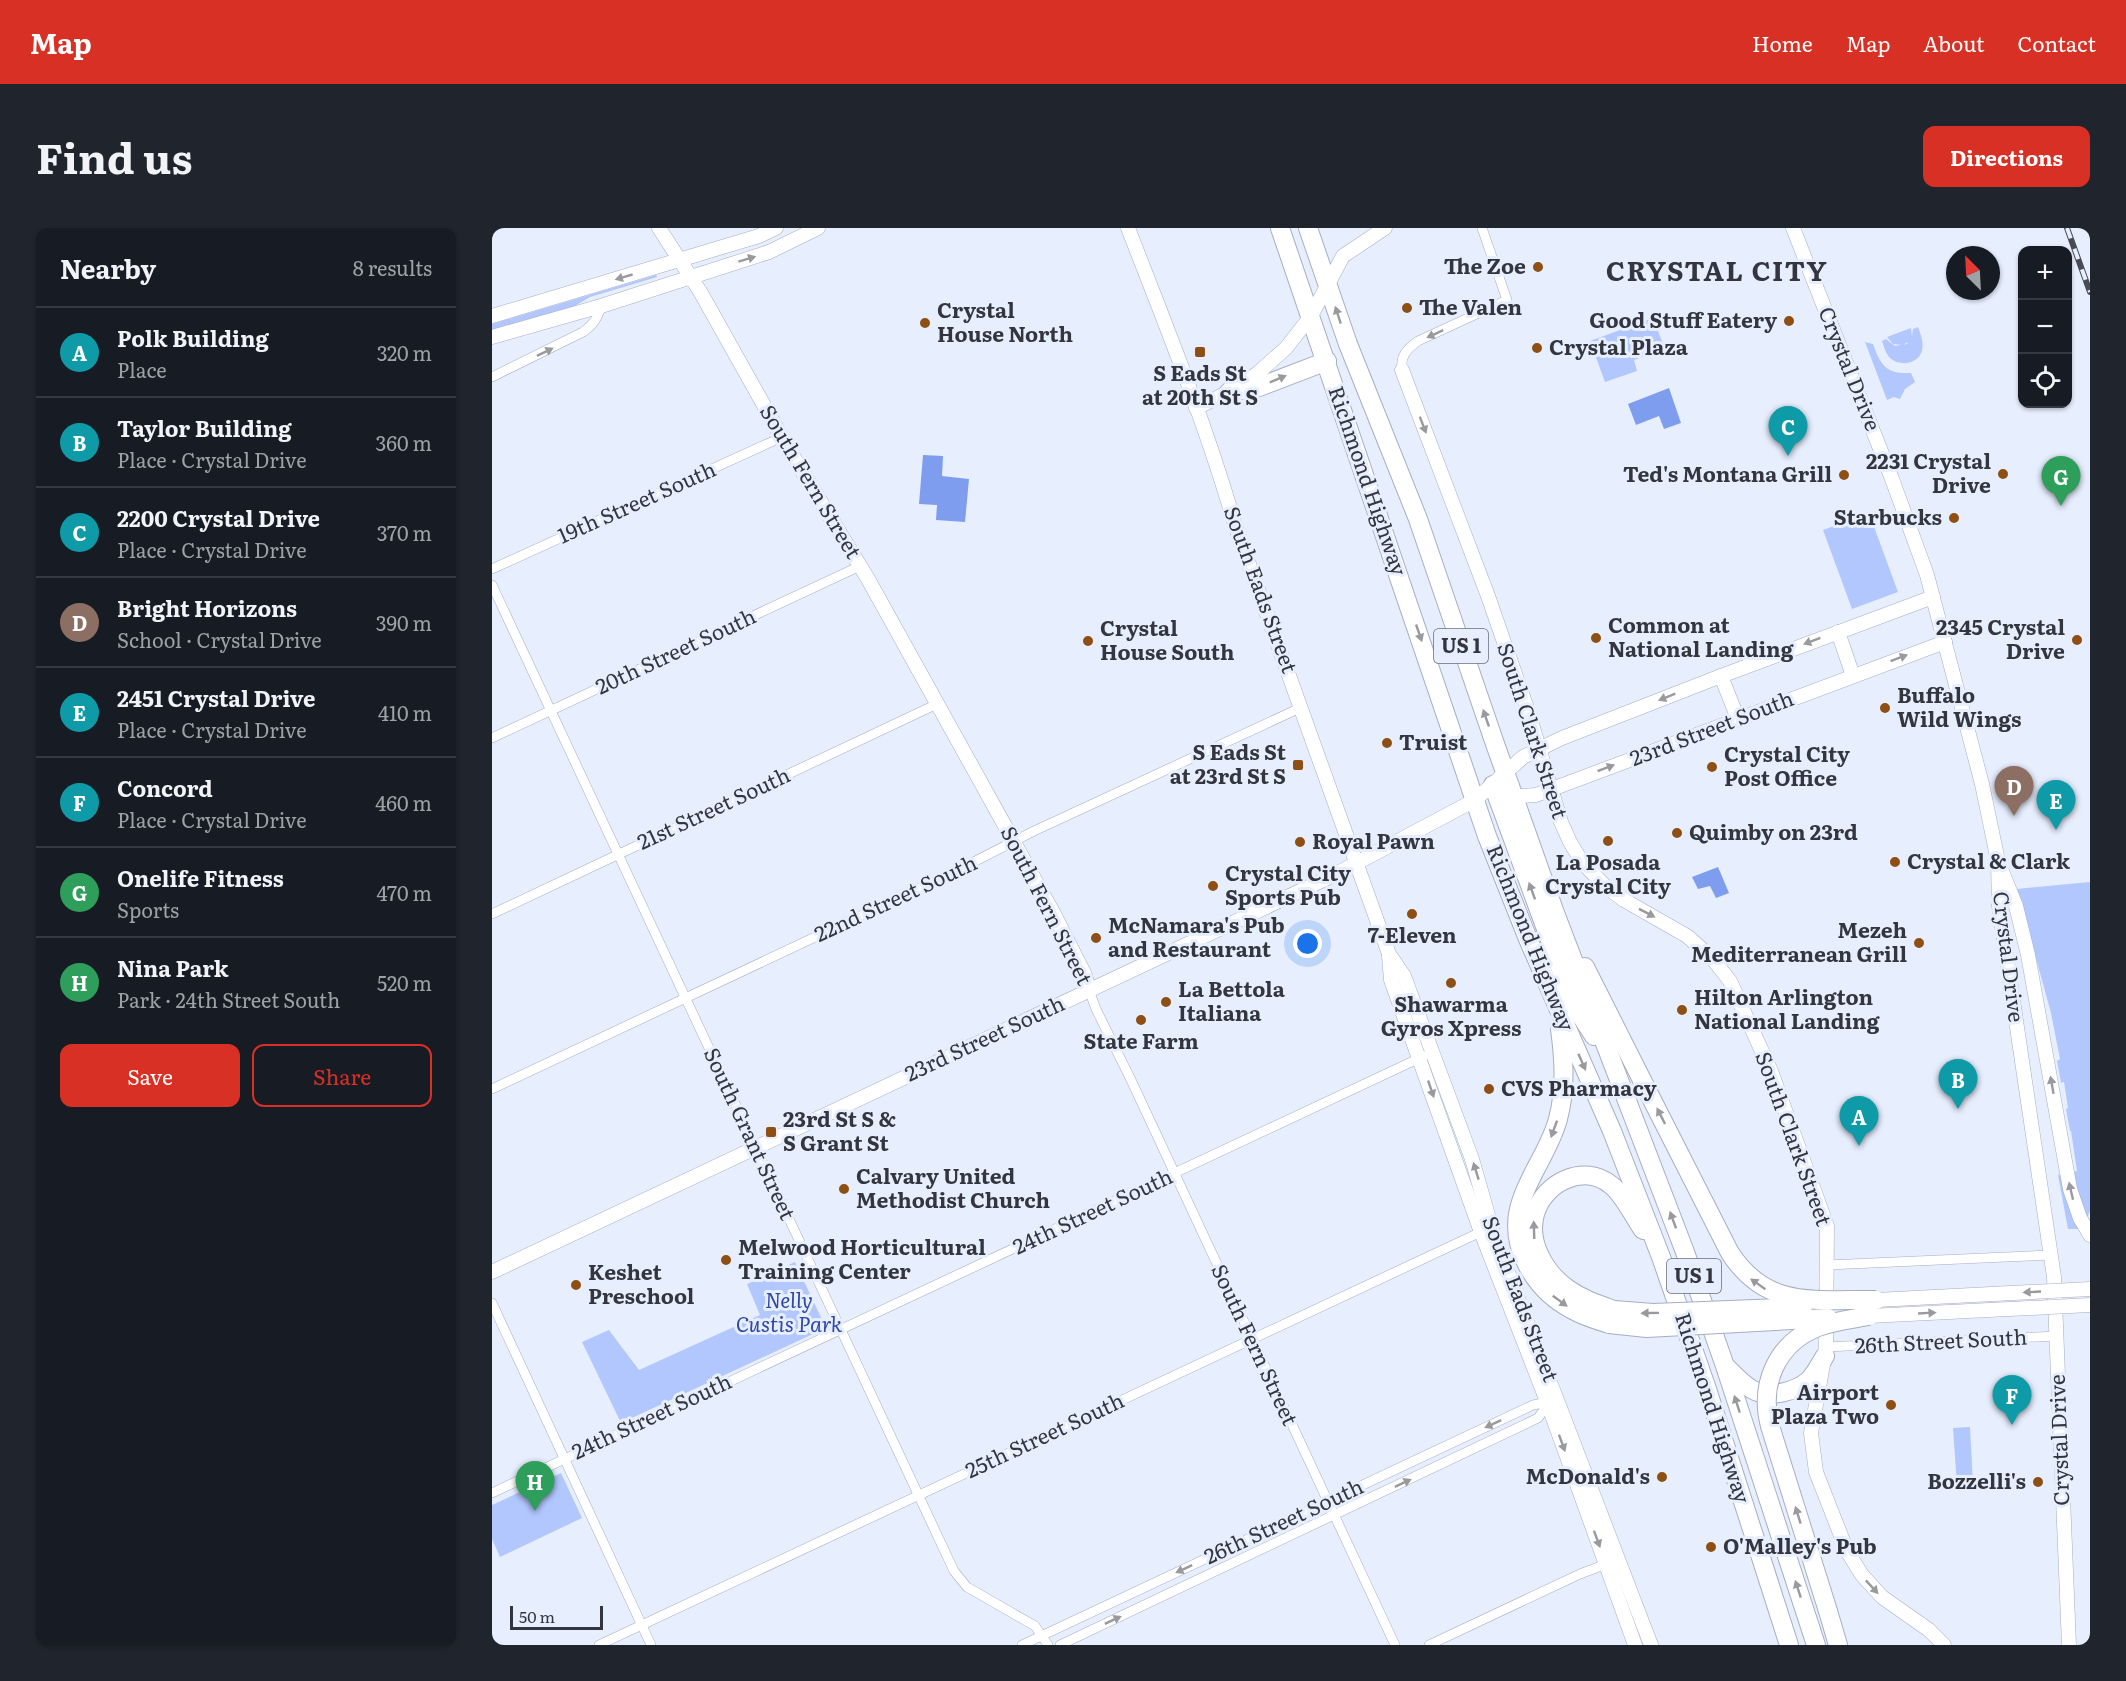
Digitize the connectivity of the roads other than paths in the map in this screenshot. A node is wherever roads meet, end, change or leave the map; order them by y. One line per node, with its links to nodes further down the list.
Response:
1 (659, 228): 10 (street, South Fern Street)
2 (776, 228): 10 (street)
3 (818, 228): 11 (street, one-way to 3)
4 (1128, 228): 21 (street, South Eads Street)
5 (1280, 228): 15 (highway, Richmond Highway / US 1)
6 (1308, 228): 12 (highway, Richmond Highway / US 1)
7 (1384, 228): 12 (street)
8 (1482, 228): 18 (street, one-way to 18)
9 (1793, 228): 26 (street, Crystal Drive)
10 (681, 260): 11 (street, South Fern Street); 14 (street, one-way to 14)
11 (691, 277): 13 (street); 22 (street, South Fern Street)
12 (1328, 286): 15 (street); 37 (highway, Richmond Highway / US 1, one-way to 12)
13 (601, 306): 16 (street); 19 (street, one-way to 13)
14 (492, 316)
15 (1311, 316): 17 (highway, Richmond Highway / US 1); 20 (street)
16 (492, 337)
17 (1327, 361): 20 (highway, one-way to 17); 39 (highway, Richmond Highway / US 1, one-way to 39)
18 (1402, 370): 36 (street, South Clark Street, one-way to 36)
19 (492, 377)
20 (1229, 392): 21 (street)
21 (1196, 408): 32 (street, South Eads Street)
22 (782, 437): 23 (street, South Fern Street); 24 (street, 19th Street South)
23 (860, 566): 31 (street, South Fern Street); 33 (street, 20th Street South)
24 (492, 569)
25 (492, 585): 33 (street, South Grant Street)
26 (1933, 597): 27 (street); 28 (street, Crystal Drive)
27 (1838, 632): 29 (street); 30 (street, one-way to 30)
28 (1945, 642): 29 (street, 23rd Street South, one-way to 28); 42 (street, Crystal Drive)
29 (1853, 675): 34 (street, 23rd Street South)
30 (1721, 676): 34 (street); 36 (street, one-way to 36)
31 (937, 704): 40 (street, South Fern Street); 41 (street, 21st Street South)
32 (1300, 708): 40 (street, 22nd Street South); 43 (street, South Eads Street)
33 (550, 710): 35 (street, 20th Street South); 41 (street, South Grant Street)
34 (1738, 719): 38 (street, 23rd Street South, one-way to 34)
35 (492, 738)
36 (1539, 749): 37 (street); 38 (street, South Clark Street)
37 (1502, 788): 38 (street, 23rd Street South); 39 (street, 23rd Street South); 44 (highway, Richmond Highway / US 1); 50 (highway, one-way to 37)
38 (1551, 789): 58 (street, South Clark Street, one-way to 58)
39 (1475, 800): 43 (street, 23rd Street South); 48 (highway, Richmond Highway / US 1)
40 (1013, 842): 46 (street, South Fern Street); 47 (street, 22nd Street South)
41 (618, 854): 45 (street, 21st Street South); 47 (street, South Grant Street)
42 (1998, 861): 55 (street, one-way to 42); 56 (street, Crystal Drive)
43 (1356, 863): 46 (street, 23rd Street South); 49 (street, South Eads Street)
44 (1555, 913): 50 (highway, Richmond Highway / US 1); 63 (highway, one-way to 44, bridge)
45 (492, 914)
46 (1089, 990): 52 (street, 23rd Street South); 53 (street, South Fern Street)
47 (684, 999): 51 (street, 22nd Street South); 52 (street, South Grant Street)
48 (1558, 1009): 57 (highway, Richmond Highway / US 1, one-way to 57); 64 (highway, one-way to 64)
49 (1426, 1055): 53 (street, 24th Street South); 54 (street, South Eads Street)
50 (1609, 1057): 69 (highway, Richmond Highway / US 1, one-way to 50)
51 (492, 1089)
52 (755, 1147): 59 (street, 23rd Street South); 65 (street, South Grant Street)
53 (1174, 1174): 65 (street, 24th Street South); 67 (street, South Fern Street)
54 (1486, 1230): 67 (street, 25th Street South); 70 (street, South Eads Street)
55 (2090, 1234)
56 (2051, 1255): 58 (street); 66 (street, Crystal Drive)
57 (1661, 1257): 64 (highway, one-way to 57); 88 (highway, Richmond Highway / US 1)
58 (1827, 1265): 68 (street, South Clark Street)
59 (492, 1272)
60 (2090, 1289): 63 (street, one-way to 63, bridge)
61 (492, 1303): 71 (street)
62 (2090, 1305): 63 (street, one-way to 62, bridge)
63 (1872, 1308): 64 (highway, bridge); 90 (highway, one-way to 63, bridge)
64 (1612, 1317)
65 (841, 1329): 71 (street, 24th Street South); 73 (street, South Grant Street)
66 (2056, 1336): 68 (street, 26th Street South); 92 (street, Crystal Drive)
67 (1252, 1339): 73 (street, 25th Street South); 74 (street, South Fern Street)
68 (1825, 1352): 69 (highway); 91 (street, South Clark Street, one-way to 91)
69 (1725, 1366): 89 (highway, Richmond Highway / US 1, one-way to 69)
70 (1553, 1401): 74 (street, 26th Street South, one-way to 74); 75 (street, 26th Street South, one-way to 70); 76 (street, South Eads Street)
71 (563, 1458): 72 (street, 24th Street South); 77 (street)
72 (492, 1493)
73 (918, 1496): 77 (street, 25th Street South); 78 (street, South Grant Street)
74 (1328, 1501): 75 (street, South Fern Street); 78 (street, 26th Street South, one-way to 78)
75 (1334, 1515): 83 (street, 26th Street South, one-way to 75); 84 (street, South Fern Street)
76 (1613, 1562): 85 (street); 86 (street, South Eads Street); 87 (street, South Eads Street)
77 (641, 1625): 79 (street, 25th Street South); 80 (street)
78 (1042, 1635): 81 (street, 26th Street South); 82 (street, South Grant Street)
79 (599, 1645)
80 (651, 1645)
81 (1022, 1645)
82 (1048, 1645)
83 (1060, 1645)
84 (1395, 1645)
85 (1429, 1645)
86 (1635, 1645)
87 (1651, 1645)
88 (1790, 1645)
89 (1816, 1645)
90 (1838, 1645)
91 (1944, 1645)
92 (2069, 1645)

